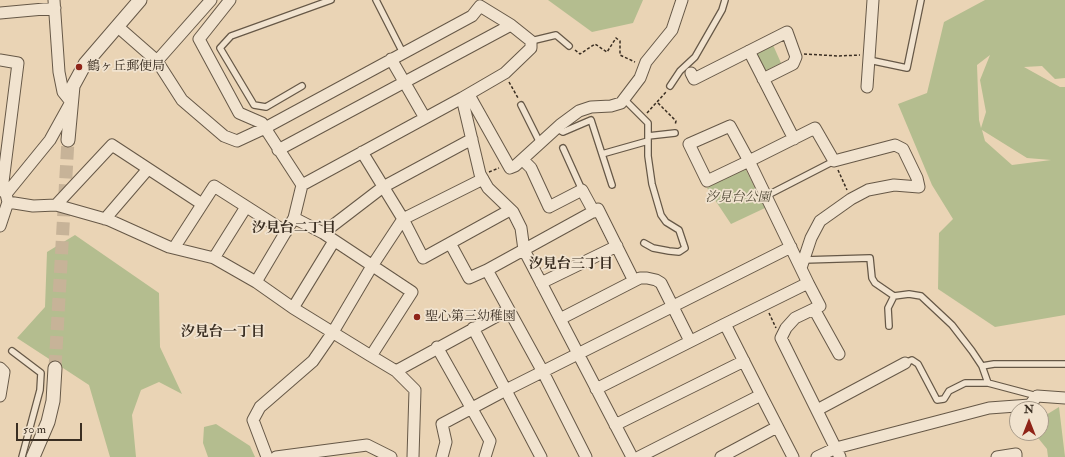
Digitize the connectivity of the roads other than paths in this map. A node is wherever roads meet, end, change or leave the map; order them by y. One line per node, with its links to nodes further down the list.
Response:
1 (140, 0): 15 (street)
2 (211, 0): 23 (street)
3 (230, 0): 35 (street)
4 (332, 0): 27 (lane)
5 (376, 0): 19 (lane)
6 (682, 0): 31 (street)
7 (725, 0): 28 (lane)
8 (873, 0): 20 (street)
9 (921, 0): 20 (lane)
10 (481, 3): 14 (street); 19 (street)
11 (54, 4): 13 (street); 32 (street)
12 (0, 6): 13 (street)
13 (0, 13)
14 (511, 25): 16 (street); 26 (street)
15 (117, 26): 23 (street); 32 (street)
16 (531, 41): 17 (lane); 30 (street)
17 (569, 46)
18 (749, 51): 24 (street); 25 (street); 25 (street)
19 (403, 53): 22 (street)
20 (869, 57): 29 (street)
21 (0, 60): 56 (street)
22 (391, 60): 26 (street); 35 (street)
23 (157, 61): 35 (street)
24 (691, 73)
25 (763, 79): 40 (street)
26 (404, 82): 34 (street); 44 (street)
27 (302, 86)
28 (670, 86)
29 (867, 87)
30 (465, 96): 34 (street); 39 (street); 47 (street)
31 (624, 98): 36 (street); 38 (lane)
32 (71, 102): 41 (street); 56 (street)
33 (521, 105): 42 (lane)
34 (425, 118): 45 (street)
35 (265, 128): 44 (street)
36 (556, 128): 42 (street); 46 (lane)
37 (675, 133): 38 (lane)
38 (648, 138): 46 (lane); 71 (lane)
39 (472, 139): 51 (street); 54 (street)
40 (794, 139): 48 (street); 49 (street)
41 (68, 140)
42 (540, 143): 47 (street)
43 (562, 148): 55 (lane)
44 (278, 150): 52 (street)
45 (362, 152): 52 (street); 54 (street)
46 (602, 154): 53 (lane)
47 (523, 160): 55 (street)
48 (749, 161): 48 (street); 57 (street)
49 (834, 161): 57 (lane); 77 (street)
50 (148, 169): 58 (street); 59 (street); 63 (street)
51 (485, 176): 61 (street); 65 (street)
52 (302, 185): 64 (street)
53 (612, 185)
54 (383, 186): 65 (street); 68 (street)
55 (582, 190): 62 (street)
56 (4, 194): 59 (street); 66 (street)
57 (765, 196): 73 (street)
58 (202, 204): 60 (street); 74 (street)
59 (56, 205): 63 (street)
60 (246, 207): 67 (street); 76 (street)
61 (510, 210): 70 (street); 75 (street)
62 (594, 212): 72 (street); 75 (street)
63 (105, 218): 74 (street)
64 (294, 218): 67 (street); 68 (street)
65 (402, 219): 70 (street); 78 (street)
66 (0, 226)
67 (286, 232): 81 (street)
68 (323, 234): 69 (street)
69 (334, 241): 78 (street); 86 (street)
70 (450, 243): 79 (street)
71 (644, 243)
72 (617, 246): 80 (street); 82 (street)
73 (791, 247): 77 (street); 85 (street)
74 (174, 248): 76 (street)
75 (524, 250): 79 (street); 82 (street)
76 (214, 258): 81 (street)
77 (803, 264): 83 (street); 84 (lane)
78 (372, 266): 93 (street); 99 (street)
79 (487, 270): 88 (street)
80 (634, 281): 85 (street); 89 (street)
81 (256, 282): 86 (street)
82 (541, 283): 89 (street)
83 (808, 283): 87 (street); 90 (street)
84 (894, 296): 91 (lane); 103 (lane)
85 (673, 306): 94 (street); 97 (street)
86 (293, 308): 93 (street)
87 (814, 309): 98 (street); 116 (street)
88 (508, 310): 92 (street); 107 (street)
89 (560, 319): 97 (street)
90 (725, 324): 94 (street); 100 (street)
91 (889, 326)
92 (473, 328): 95 (street); 110 (street)
93 (333, 332): 99 (street); 122 (street)
94 (690, 341): 109 (street)
95 (437, 347): 106 (street); 115 (street)
96 (12, 351): 120 (lane)
97 (578, 354): 107 (street); 109 (street)
98 (839, 354)
99 (371, 356): 106 (street)
100 (744, 361): 111 (street); 117 (street)
101 (905, 363): 108 (lane); 116 (street)
102 (1065, 364): 103 (lane)
103 (982, 366): 108 (lane)
104 (0, 368): 112 (street)
105 (55, 368): 121 (street)
106 (396, 371): 125 (street)
107 (543, 372): 110 (street); 129 (street)
108 (988, 383): 113 (lane)
109 (596, 389): 117 (street)
110 (506, 390): 115 (street); 128 (street)
111 (761, 395): 118 (street); 131 (street)
112 (0, 396)
113 (1037, 396): 114 (street); 119 (street)
114 (1065, 398)
115 (472, 409): 126 (street); 127 (street)
116 (817, 410): 119 (street)
117 (615, 425): 130 (street)
118 (777, 426): 132 (street); 133 (street)
119 (838, 452): 134 (street)
120 (22, 457)
121 (33, 457)
122 (267, 457)
123 (276, 457): 124 (street)
124 (392, 457)
125 (414, 457)
126 (442, 457)
127 (485, 457)
128 (541, 457)
129 (586, 457)
130 (632, 457)
131 (639, 457)
132 (721, 457)
133 (793, 457)
134 (817, 457)
135 (997, 457): 136 (street)
136 (1016, 457)

